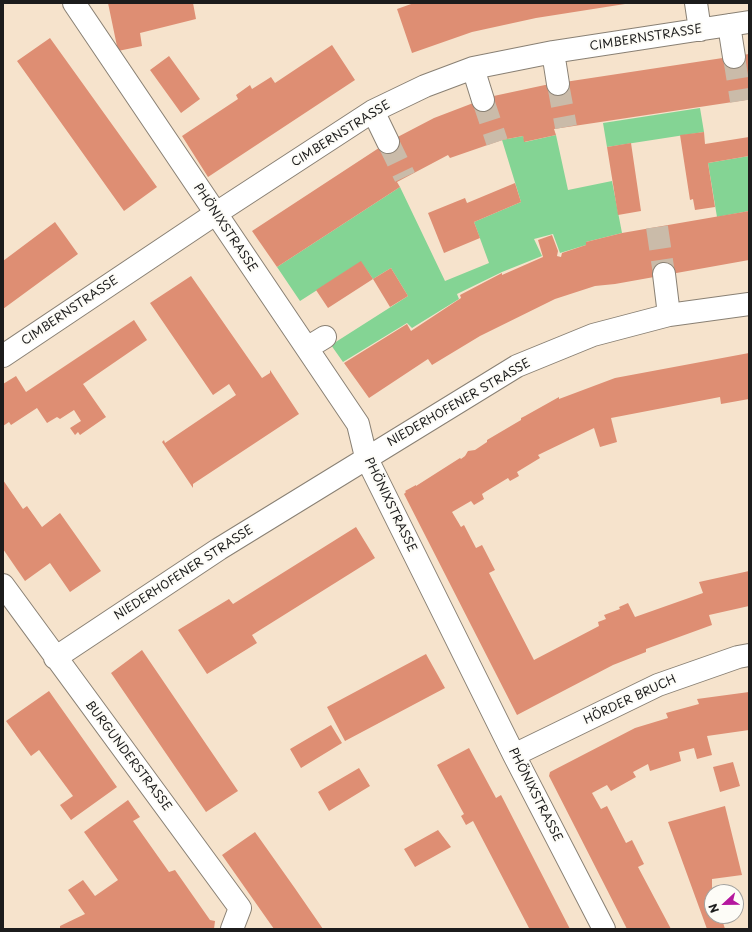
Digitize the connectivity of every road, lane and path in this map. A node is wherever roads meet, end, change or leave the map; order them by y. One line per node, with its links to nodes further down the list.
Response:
1 (74, 3): 12 (street, PHÖNIXSTRASSE)
2 (696, 3): 4 (street)
3 (739, 23): 4 (street, CIMBERNSTRASSE); 6 (street)
4 (700, 30): 5 (street, CIMBERNSTRASSE)
5 (553, 52): 7 (street, CIMBERNSTRASSE); 8 (street)
6 (734, 56)
7 (473, 68): 9 (street); 10 (street, CIMBERNSTRASSE)
8 (558, 84)
9 (483, 100)
10 (373, 111): 11 (street); 12 (street, CIMBERNSTRASSE)
11 (388, 142)
12 (215, 214): 17 (street, PHÖNIXSTRASSE); 18 (street, CIMBERNSTRASSE)
13 (664, 274): 15 (street)
14 (749, 304): 15 (street, NIEDERHOFENER STRASSE)
15 (670, 316): 19 (street, NIEDERHOFENER STRASSE)
16 (325, 337): 17 (street)
17 (307, 348): 19 (street, PHÖNIXSTRASSE)
18 (3, 356)
19 (366, 457): 22 (street, NIEDERHOFENER STRASSE); 23 (street, PHÖNIXSTRASSE)
20 (3, 585): 22 (street, BURGUNDERSTRASSE)
21 (749, 655): 23 (street, HÖRDER BRUCH)
22 (55, 658): 24 (street, BURGUNDERSTRASSE)
23 (514, 755): 25 (street, PHÖNIXSTRASSE)
24 (232, 929)
25 (604, 929)

